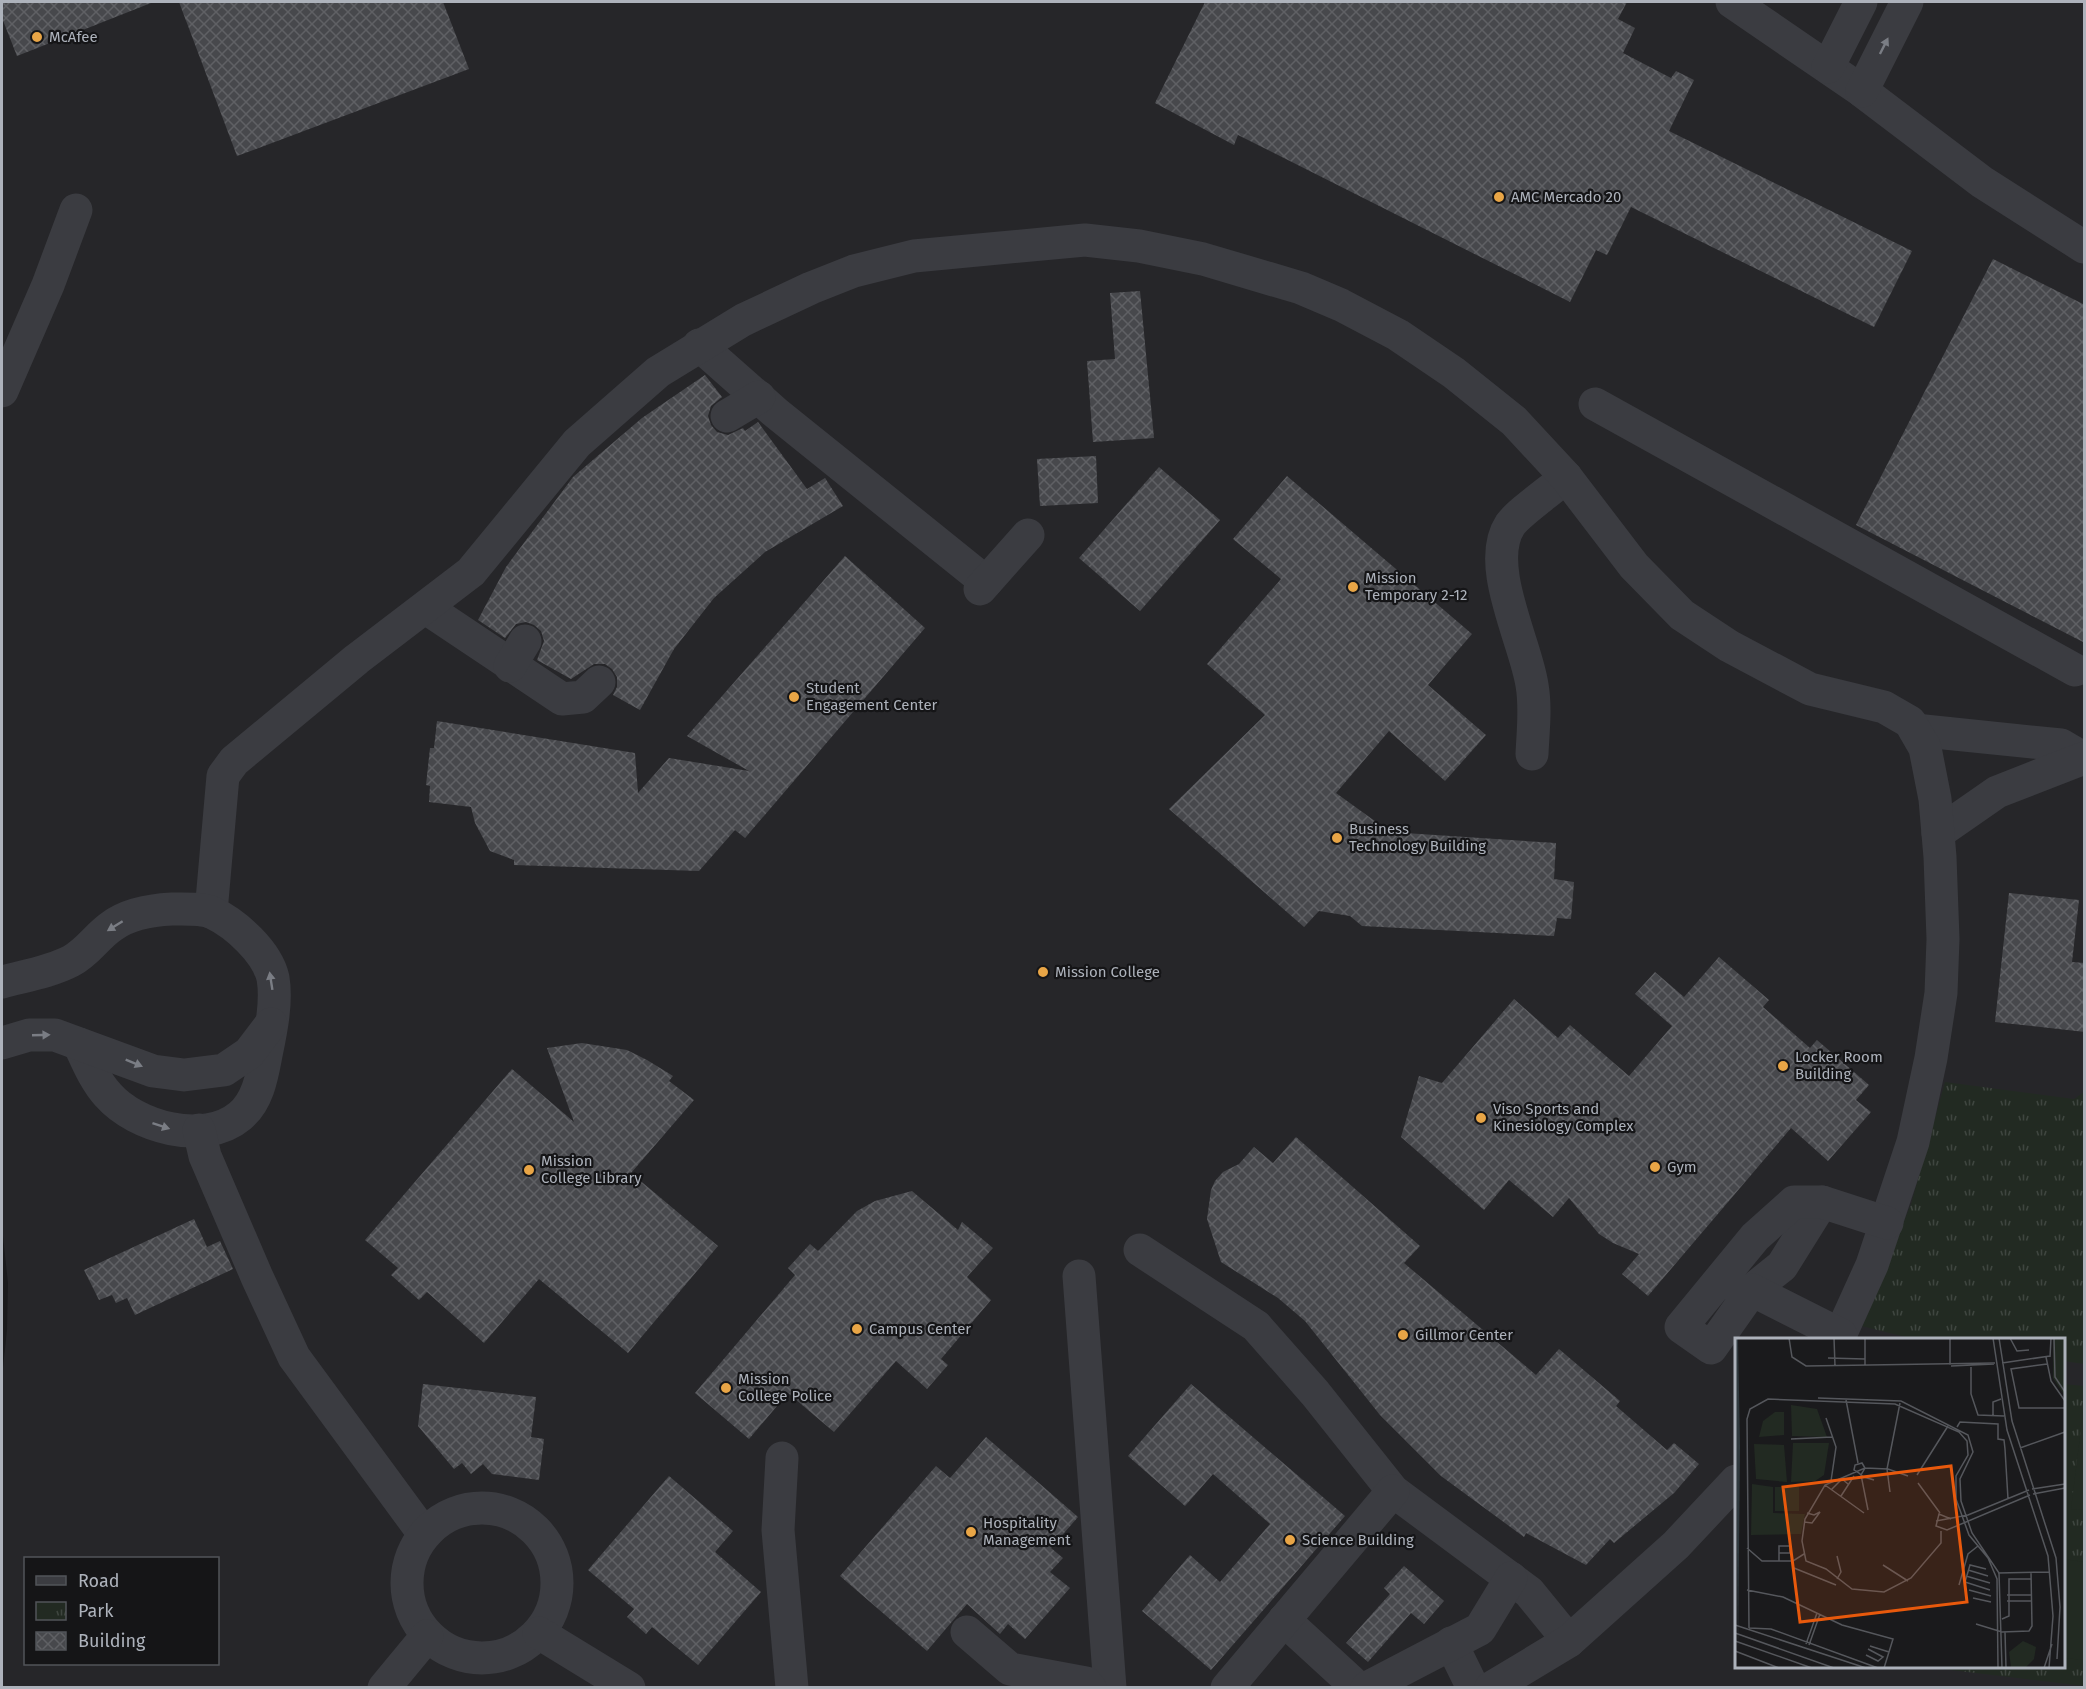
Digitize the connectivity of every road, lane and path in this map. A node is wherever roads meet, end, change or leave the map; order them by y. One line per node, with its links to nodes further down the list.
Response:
1 (1732, 2): 4 (lane)
2 (1861, 2): 4 (lane)
3 (1907, 2): 5 (lane, one-way to 3)
4 (1828, 67): 5 (lane)
5 (1862, 91): 7 (lane)
6 (76, 210): 9 (lane)
7 (2085, 248)
8 (699, 345): 10 (lane); 13 (lane); 15 (lane)
9 (2, 391)
10 (759, 397): 12 (lane); 14 (lane)
11 (1595, 405): 16 (lane)
12 (726, 416)
13 (1566, 477): 18 (lane); 19 (lane)
14 (1028, 535)
15 (426, 608): 17 (lane); 22 (lane)
16 (2075, 670)
17 (599, 682)
18 (1915, 730): 20 (lane); 21 (lane)
19 (1532, 754)
20 (2084, 758): 21 (lane)
21 (1938, 833): 29 (lane)
22 (211, 912): 23 (lane, one-way to 23); 24 (lane, one-way to 22)
23 (2, 982)
24 (272, 1022): 26 (lane, one-way to 24); 27 (lane)
25 (2, 1043): 26 (lane, one-way to 26)
26 (79, 1044): 27 (lane, one-way to 27)
27 (199, 1130): 37 (lane)
28 (1822, 1202): 29 (lane); 32 (lane); 32 (lane)
29 (1887, 1223): 33 (lane)
30 (1140, 1250): 36 (lane)
31 (1079, 1276): 50 (lane)
32 (1752, 1290): 33 (lane)
33 (1839, 1337)
34 (782, 1458): 48 (lane)
35 (1735, 1482): 43 (lane)
36 (1393, 1491): 38 (lane); 39 (lane)
37 (424, 1534): 41 (lane); 42 (lane)
38 (1511, 1578): 43 (lane); 44 (lane)
39 (1284, 1620): 51 (lane); 52 (lane)
40 (967, 1632): 49 (lane)
41 (539, 1633): 42 (lane); 47 (lane)
42 (427, 1636): 46 (lane)
43 (1569, 1641): 45 (lane)
44 (1451, 1643): 45 (lane); 53 (lane)
45 (1491, 1686)
46 (384, 1688)
47 (629, 1688)
48 (792, 1688)
49 (1090, 1688)
50 (1110, 1688)
51 (1227, 1688)
52 (1358, 1688)
53 (1367, 1688)

